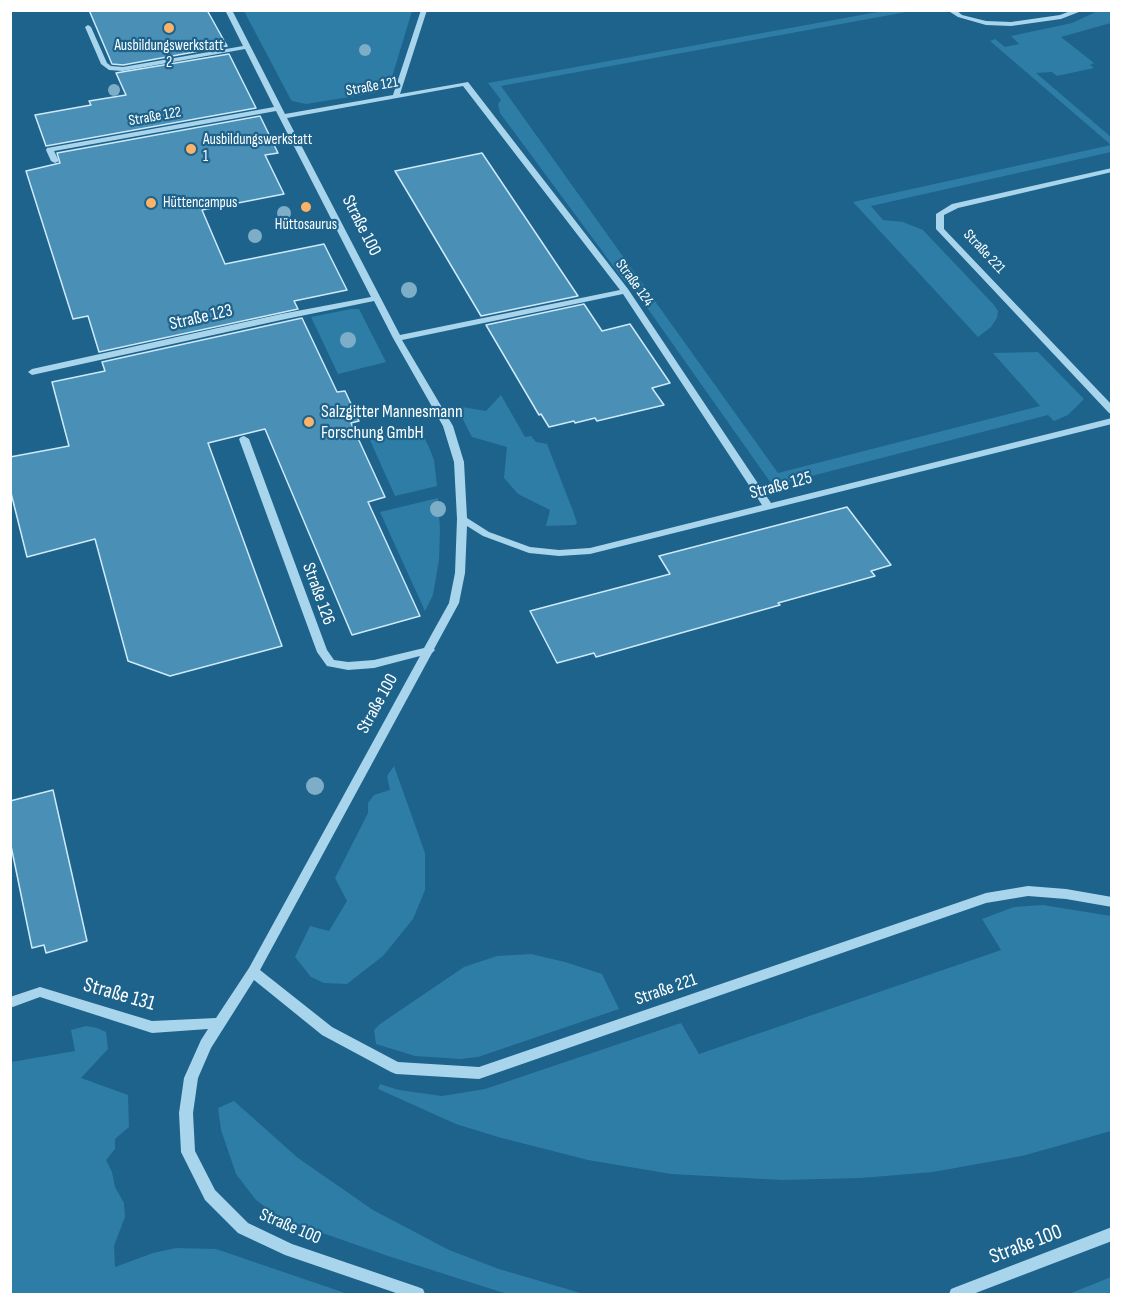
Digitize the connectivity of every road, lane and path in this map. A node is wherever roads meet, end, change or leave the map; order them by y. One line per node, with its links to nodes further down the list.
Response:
1 (228, 10): 6 (street, Straße 100)
2 (424, 10): 8 (street)
3 (950, 10): 4 (street)
4 (1081, 10)
5 (87, 27): 6 (street)
6 (247, 47): 9 (street, Straße 100)
7 (465, 84): 8 (street, Straße 121); 12 (street, Straße 124)
8 (396, 96): 9 (street, Straße 121)
9 (280, 112): 10 (street, Straße 122); 13 (street, Straße 100)
10 (55, 161)
11 (1112, 170): 16 (street, Straße 221)
12 (625, 291): 14 (street); 19 (street, Straße 124)
13 (376, 298): 14 (street, Straße 100); 15 (street, Straße 123)
14 (397, 338): 20 (street, Straße 100)
15 (32, 372)
16 (1112, 411)
17 (1112, 421): 19 (street, Straße 125)
18 (244, 439): 21 (street, Straße 126)
19 (768, 506): 20 (street, Straße 125)
20 (462, 519): 21 (street, Straße 100)
21 (430, 650): 23 (street, Straße 100)
22 (1112, 902): 23 (street, Straße 221)
23 (253, 972): 25 (street, Straße 100)
24 (10, 1003): 25 (street, Straße 131)
25 (220, 1023): 27 (street, Straße 100)
26 (1112, 1234): 28 (street, Straße 100)
27 (418, 1294)
28 (956, 1294)

